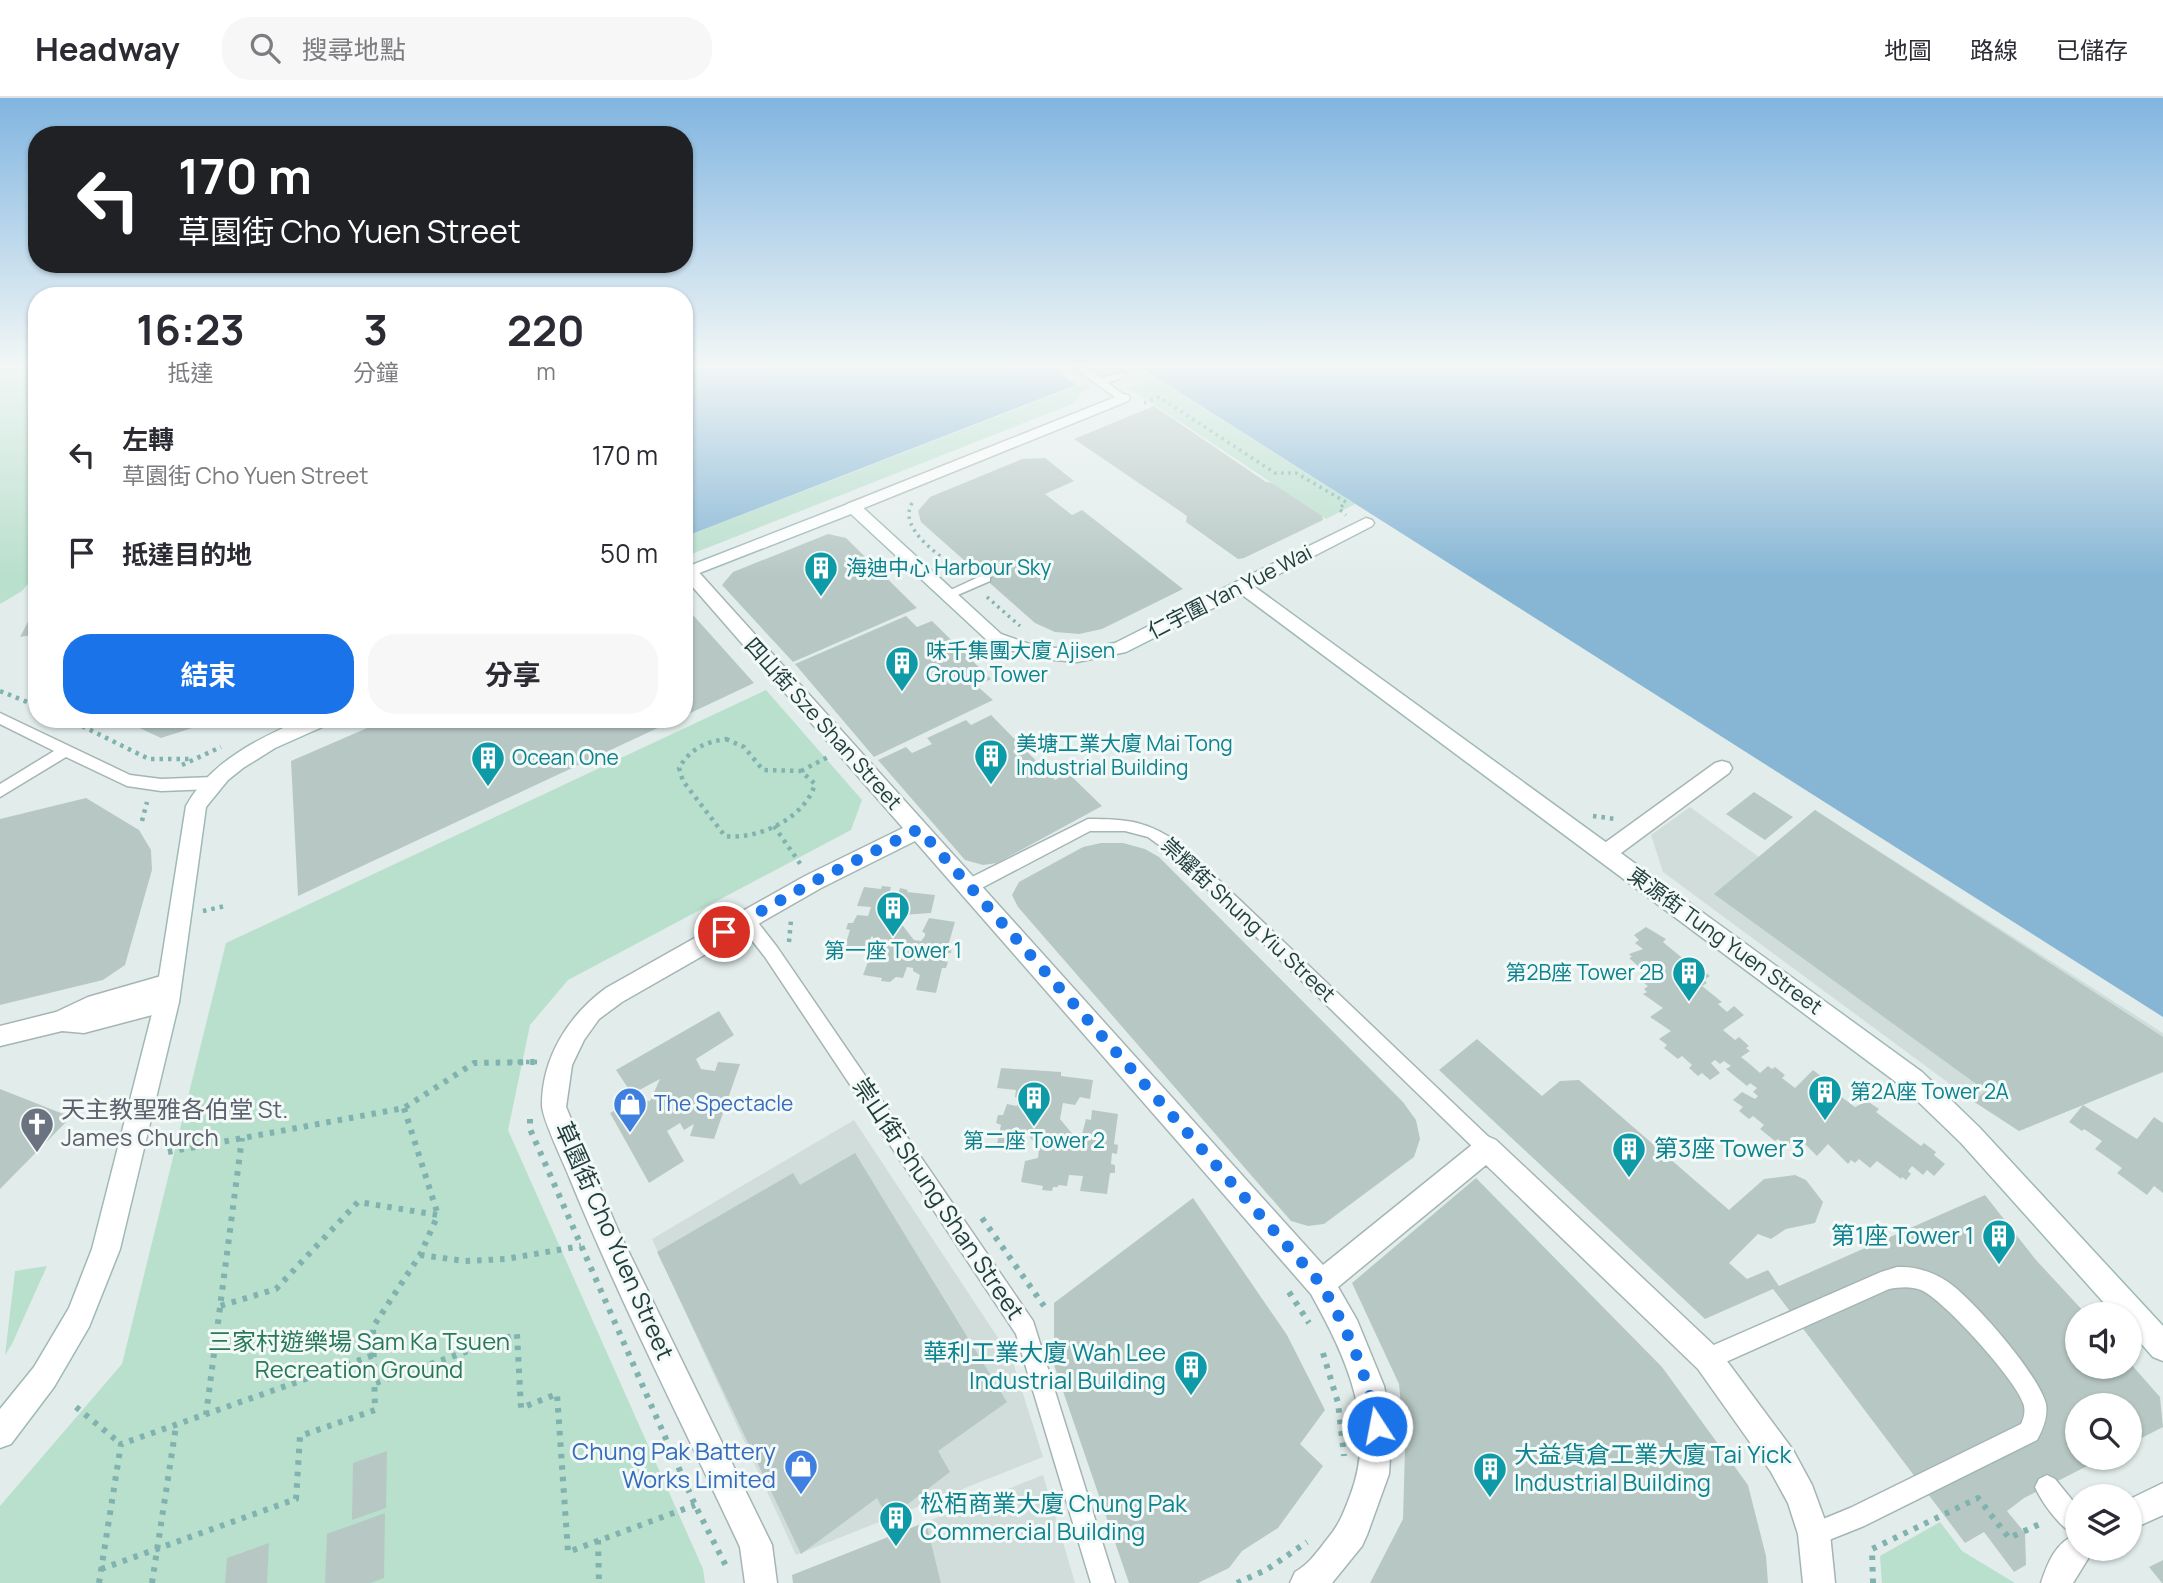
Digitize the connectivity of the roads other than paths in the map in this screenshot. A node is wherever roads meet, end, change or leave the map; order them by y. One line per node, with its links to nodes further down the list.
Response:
1 (1026, 437): 2 (street)
2 (853, 507): 4 (street); 8 (street, 仁宇圍 Yan Yue Wai)
3 (1366, 523): 7 (street, 仁宇圍 Yan Yue Wai)
4 (693, 571)
5 (693, 580): 15 (street, 四山街 Sze Shan Street)
6 (979, 581): 8 (lane)
7 (1242, 586): 8 (street, 仁宇圍 Yan Yue Wai); 16 (street, 東源街 Tung Yuen Street)
8 (948, 594)
9 (0, 718): 11 (lane)
10 (301, 728): 13 (street)
11 (66, 750): 13 (lane); 14 (lane)
12 (1723, 768): 16 (street)
13 (214, 783): 19 (street)
14 (0, 791)
15 (919, 829): 17 (street, 四山街 Sze Shan Street); 18 (street, 草園街 Cho Yuen Street)
16 (1606, 853): 23 (street, 東源街 Tung Yuen Street)
17 (968, 887): 21 (lane, 崇耀街 Shung Yiu Street); 22 (street, 四山街 Sze Shan Street)
18 (746, 920): 32 (street, 草園街 Cho Yuen Street); 33 (lane, 崇山街 Shung Shan Street)
19 (168, 993): 20 (street); 25 (street)
20 (0, 1036)
21 (1487, 1148): 22 (street); 24 (street, 崇耀街 Shung Yiu Street)
22 (1321, 1284): 34 (street, 四山街 Sze Shan Street)
23 (2163, 1347)
24 (1708, 1359): 30 (street, 崇耀街 Shung Yiu Street); 30 (lane)
25 (0, 1433)
26 (2047, 1487): 28 (lane)
27 (2163, 1498): 29 (street)
28 (2065, 1509)
29 (2142, 1509)
30 (1814, 1534): 35 (street, 崇耀街 Shung Yiu Street)
31 (2067, 1561): 36 (street)
32 (761, 1583)
33 (1103, 1583)
34 (1306, 1583)
35 (1819, 1583)
36 (2057, 1583)

